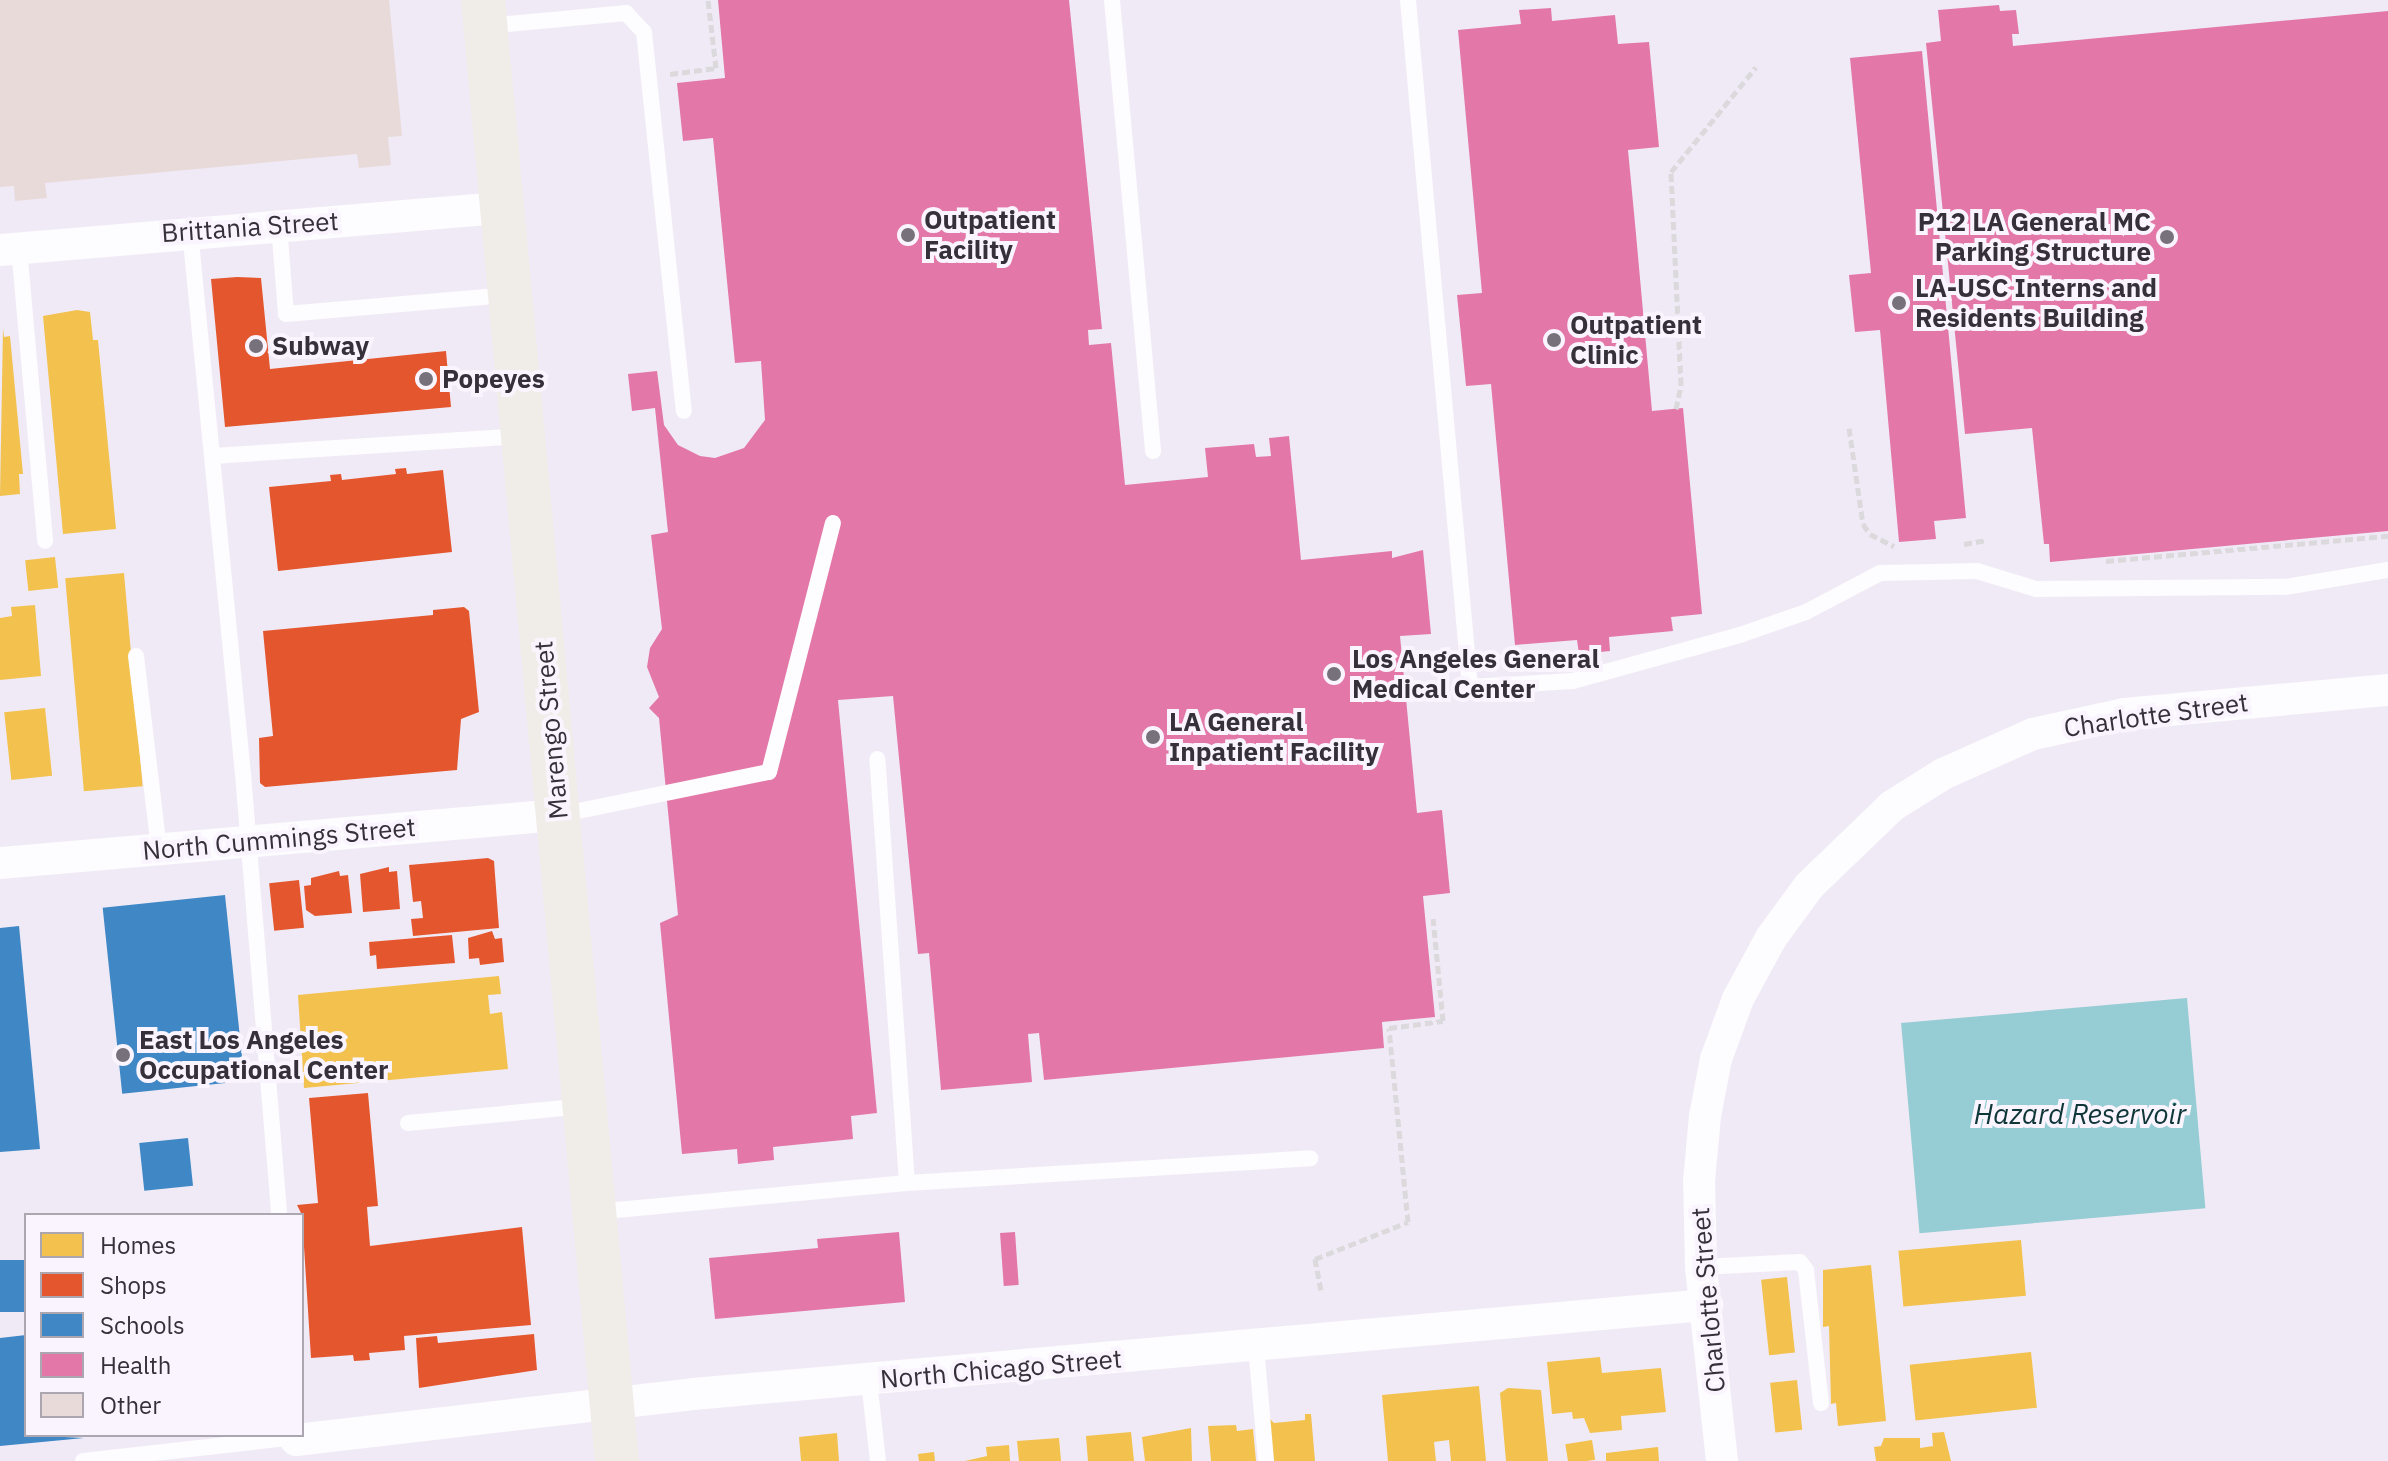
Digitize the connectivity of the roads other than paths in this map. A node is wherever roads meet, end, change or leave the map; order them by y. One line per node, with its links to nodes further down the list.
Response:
1 (1112, 0): 11 (lane)
2 (1408, 0): 15 (lane)
3 (484, 13): 4 (main road, Marengo Street); 9 (lane)
4 (499, 208): 5 (street, Brittania Street); 8 (main road, Marengo Street)
5 (279, 225): 6 (street, Brittania Street); 8 (lane)
6 (190, 231): 7 (street, Brittania Street); 12 (lane)
7 (10, 249): 14 (lane)
8 (509, 295): 10 (main road, Marengo Street)
9 (684, 411)
10 (523, 436): 12 (lane); 19 (main road, Marengo Street)
11 (1153, 451)
12 (213, 456): 20 (lane)
13 (833, 523): 19 (lane)
14 (45, 541)
15 (2388, 570)
16 (136, 656): 21 (lane)
17 (2388, 690): 29 (street, Charlotte Street)
18 (877, 759): 26 (lane)
19 (558, 815): 20 (street, North Cummings Street); 23 (main road, Marengo Street)
20 (249, 841): 21 (street, North Cummings Street); 28 (lane)
21 (159, 849): 22 (street, North Cummings Street)
22 (0, 863)
23 (585, 1106): 24 (lane); 27 (main road, Marengo Street)
24 (408, 1123)
25 (1310, 1158): 26 (lane)
26 (907, 1183): 27 (lane)
27 (594, 1212): 34 (main road, Marengo Street)
28 (279, 1213)
29 (1701, 1267): 30 (street, Charlotte Street); 33 (lane)
30 (1707, 1305): 31 (street, North Chicago Street); 42 (street, Charlotte Street)
31 (1256, 1346): 32 (street, North Chicago Street); 41 (lane)
32 (869, 1381): 34 (street, North Chicago Street); 40 (lane)
33 (1821, 1403)
34 (611, 1407): 35 (street, North Chicago Street); 39 (main road, Marengo Street)
35 (304, 1436)
36 (296, 1437): 37 (lane)
37 (221, 1454): 38 (lane)
38 (83, 1461)
39 (617, 1461)
40 (878, 1461)
41 (1266, 1461)
42 (1722, 1461)

